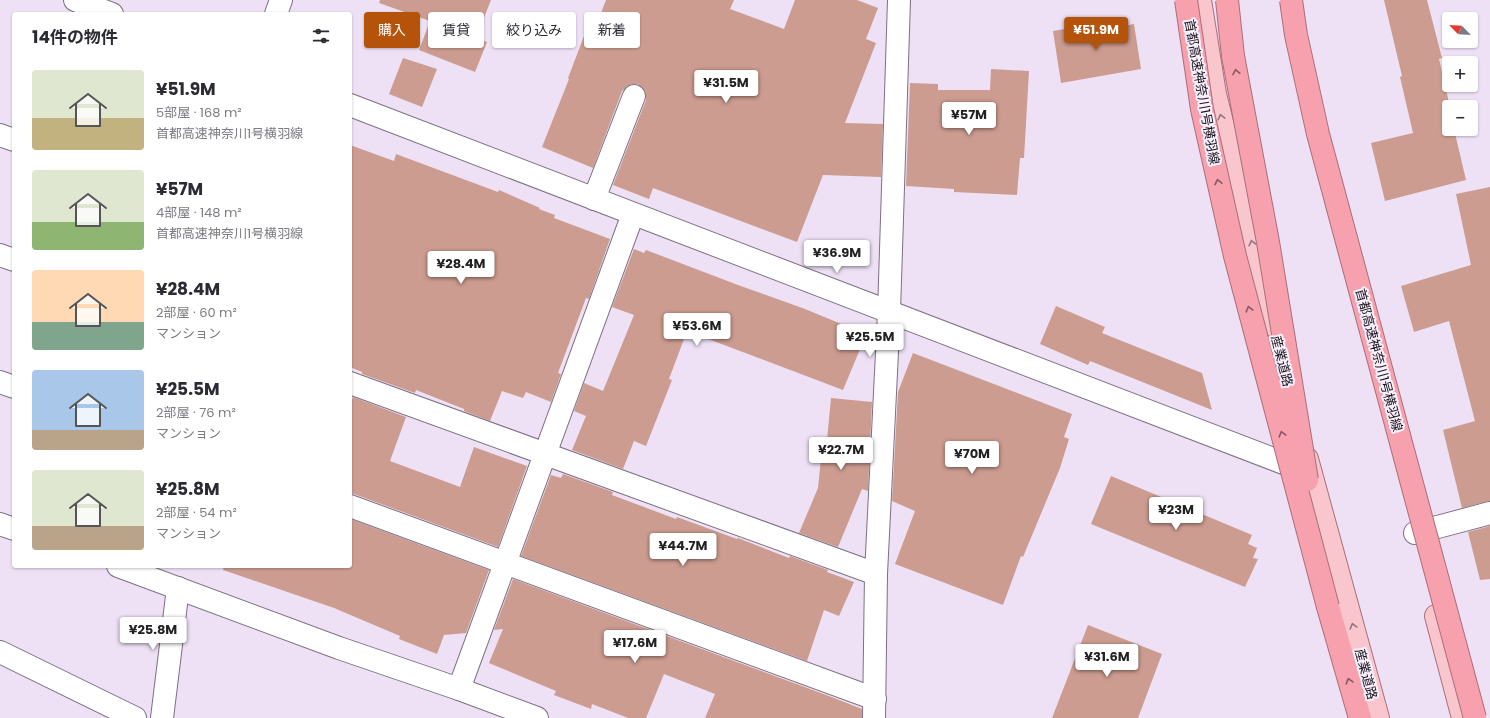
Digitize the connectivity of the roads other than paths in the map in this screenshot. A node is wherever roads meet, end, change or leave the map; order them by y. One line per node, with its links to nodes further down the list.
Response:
1 (75, 0): 9 (street)
2 (281, 0): 10 (street)
3 (899, 0): 19 (street)
4 (1186, 0): 34 (highway, 首都高速神奈川1号横羽線, one-way to 4, bridge)
5 (1200, 0): 24 (main road, 産業道路, one-way to 5)
6 (1226, 0): 34 (highway, one-way to 6, bridge)
7 (1290, 0): 44 (highway, 首都高速神奈川1号横羽線, bridge)
8 (1300, 0): 29 (main road)
9 (107, 12)
10 (277, 12)
11 (634, 96): 15 (street)
12 (352, 106): 15 (street)
13 (0, 135): 14 (street)
14 (12, 139)
15 (594, 199): 16 (street)
16 (633, 214): 19 (street); 23 (street)
17 (0, 255): 18 (street)
18 (12, 259)
19 (889, 312): 24 (street); 32 (street)
20 (0, 382): 22 (street)
21 (352, 384): 23 (street)
22 (12, 386)
23 (545, 454): 30 (street); 32 (street)
24 (1312, 474): 42 (main road, 産業道路, one-way to 24)
25 (352, 507): 30 (street)
26 (1490, 513): 29 (street)
27 (0, 524): 28 (street)
28 (12, 528)
29 (1415, 533): 43 (main road)
30 (506, 562): 36 (street); 37 (street)
31 (123, 568): 33 (street)
32 (876, 574): 37 (street)
33 (178, 588): 36 (street); 39 (street)
34 (1328, 608): 41 (highway, 首都高速神奈川1号横羽線, one-way to 34)
35 (0, 652): 38 (street)
36 (459, 689): 40 (street)
37 (874, 708)
38 (135, 718)
39 (162, 718)
40 (537, 718)
41 (1360, 718)
42 (1378, 718)
43 (1463, 718)
44 (1475, 718)

